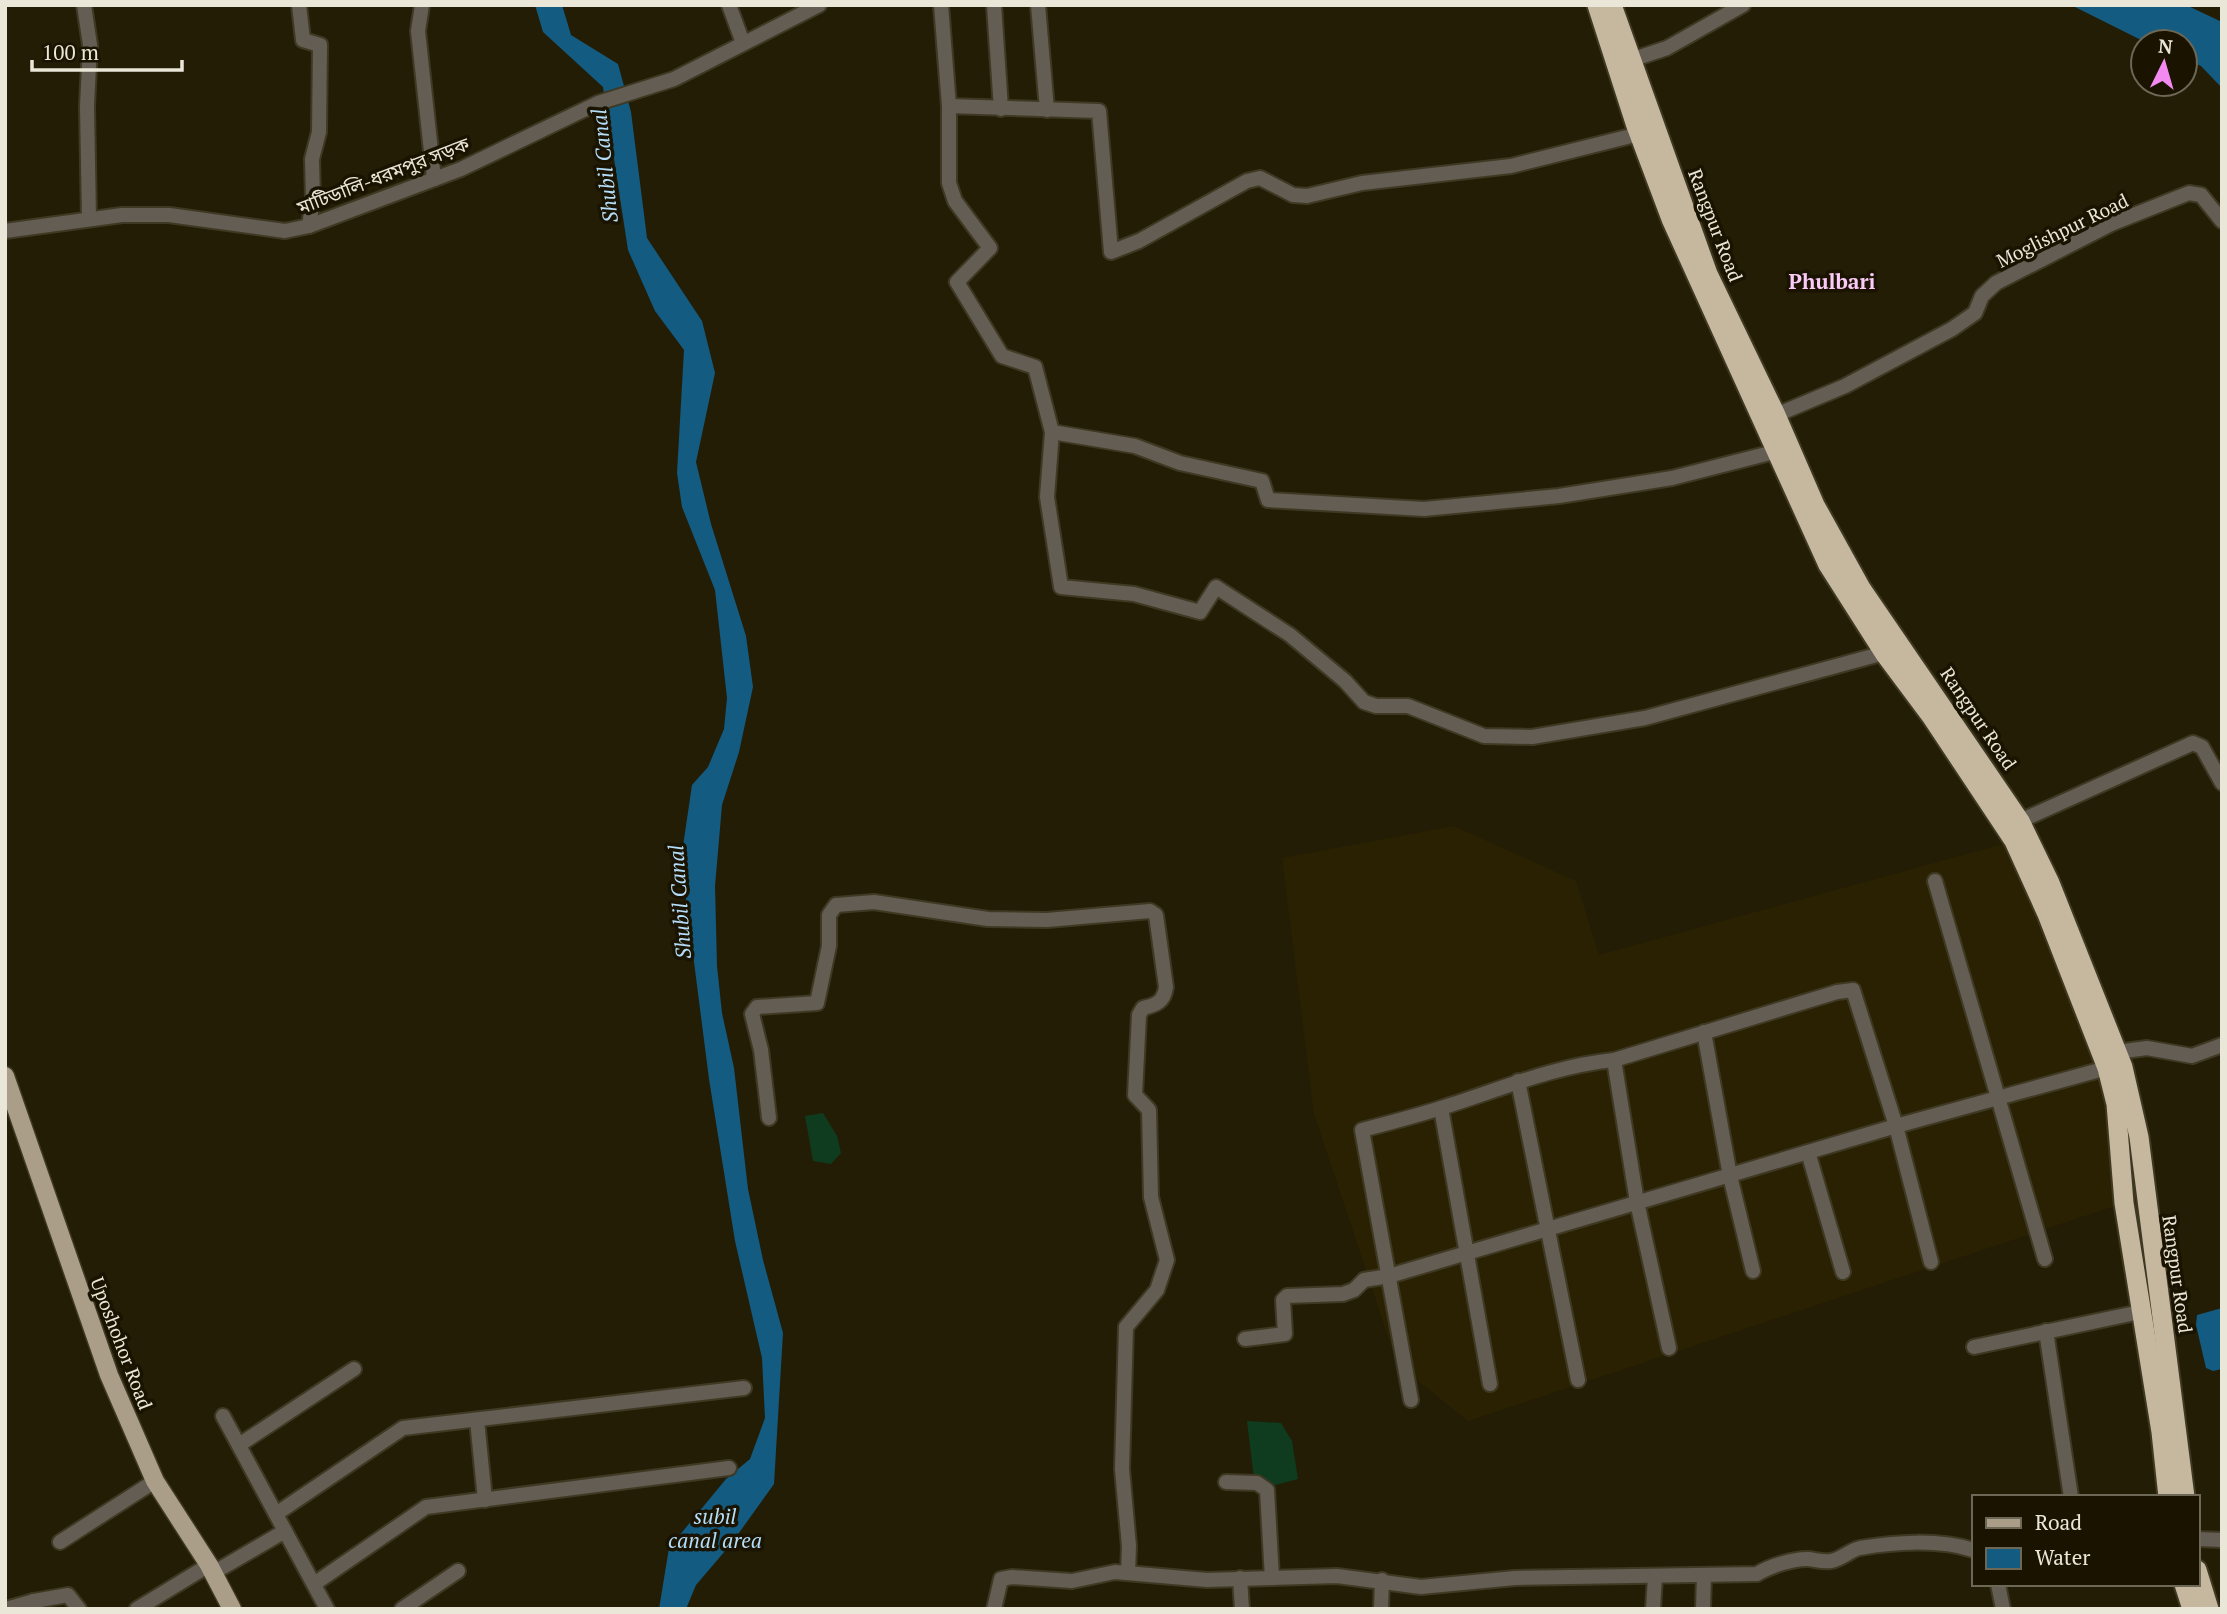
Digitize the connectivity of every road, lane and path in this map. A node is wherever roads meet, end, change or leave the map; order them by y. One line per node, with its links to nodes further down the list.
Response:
1 (84, 5): 19 (street)
2 (299, 5): 21 (street)
3 (422, 5): 18 (street)
4 (729, 5): 12 (street)
5 (819, 5): 12 (street)
6 (941, 5): 14 (street)
7 (994, 5): 15 (street)
8 (1038, 5): 16 (street)
9 (1597, 5): 17 (highway, Rangpur Road)
10 (1612, 5): 13 (highway, Rangpur Road)
11 (1743, 5): 13 (street)
12 (743, 43): 18 (street, মাটিডালি-ধরমপুর সড়ক)
13 (1630, 60): 23 (highway, Rangpur Road)
14 (949, 106): 15 (street); 24 (street)
15 (1001, 109): 16 (street)
16 (1047, 110): 17 (street)
17 (1639, 134): 25 (highway, Rangpur Road)
18 (434, 179): 21 (street, মাটিডালি-ধরমপুর সড়ক)
19 (89, 219): 21 (street, মাটিডালি-ধরমপুর সড়ক); 22 (street, মাটিডালি-ধরমপুর সড়ক)
20 (2222, 221): 23 (street, Moglishpur Road)
21 (309, 226)
22 (5, 231)
23 (1776, 415): 28 (highway, Rangpur Road)
24 (1052, 432): 25 (street); 26 (street)
25 (1774, 452): 26 (highway, Rangpur Road)
26 (1884, 653): 33 (highway, Rangpur Road)
27 (2222, 783): 28 (street)
28 (2020, 821): 33 (highway, Rangpur Road)
29 (1935, 881): 36 (street)
30 (1704, 1032): 32 (street); 39 (street); 41 (street)
31 (2222, 1045): 33 (street)
32 (1614, 1060): 35 (street); 42 (street)
33 (2112, 1060): 36 (street); 50 (highway, Rangpur Road); 68 (highway, Rangpur Road)
34 (5, 1076): 64 (main road, Uposhohor Road)
35 (1518, 1081): 37 (street); 43 (street)
36 (1998, 1098): 39 (street); 45 (street)
37 (1441, 1108): 44 (street); 49 (street)
38 (769, 1118): 78 (street)
39 (1895, 1126): 40 (street); 46 (street)
40 (1808, 1152): 41 (street); 48 (street)
41 (1730, 1176): 42 (street); 47 (street)
42 (1637, 1202): 43 (street); 54 (street)
43 (1548, 1229): 44 (street); 56 (street)
44 (1465, 1254): 49 (street); 57 (street)
45 (2045, 1259)
46 (1931, 1262)
47 (1753, 1271)
48 (1843, 1272)
49 (1389, 1276): 52 (street); 59 (street)
50 (2140, 1312): 51 (street); 67 (highway, Rangpur Road)
51 (2046, 1331): 53 (street); 66 (street)
52 (1245, 1339)
53 (1974, 1347)
54 (1669, 1348)
55 (354, 1369): 62 (street)
56 (1578, 1380)
57 (1490, 1384)
58 (744, 1388): 61 (street)
59 (1411, 1400)
60 (223, 1416): 62 (street)
61 (477, 1420): 69 (street); 70 (street)
62 (239, 1445): 70 (street)
63 (729, 1468): 69 (street)
64 (155, 1481): 74 (street); 76 (main road, Uposhohor Road)
65 (1226, 1482): 83 (street)
66 (2071, 1495)
67 (2168, 1495)
68 (2185, 1495)
69 (485, 1500): 85 (street)
70 (276, 1514): 71 (street)
71 (285, 1531): 76 (street); 85 (street)
72 (2199, 1539): 73 (street)
73 (2222, 1541)
74 (60, 1542)
75 (1972, 1550): 79 (street)
76 (211, 1569): 91 (street); 92 (main road, Uposhohor Road)
77 (457, 1571): 94 (street)
78 (1128, 1573): 82 (street); 95 (street)
79 (1704, 1574): 81 (street); 99 (street)
80 (2199, 1576): 102 (highway)
81 (1655, 1577): 84 (street); 98 (street)
82 (1240, 1578): 83 (street); 96 (street)
83 (1272, 1578): 84 (street)
84 (1382, 1580): 97 (street)
85 (314, 1584): 93 (street)
86 (1998, 1586): 100 (street)
87 (2185, 1586): 101 (highway)
88 (34, 1605): 89 (street); 90 (street)
89 (6, 1609)
90 (79, 1609)
91 (137, 1609)
92 (232, 1609)
93 (327, 1609)
94 (402, 1609)
95 (994, 1609)
96 (1242, 1609)
97 (1381, 1609)
98 (1653, 1609)
99 (1703, 1609)
100 (2003, 1609)
101 (2192, 1609)
102 (2209, 1609)

